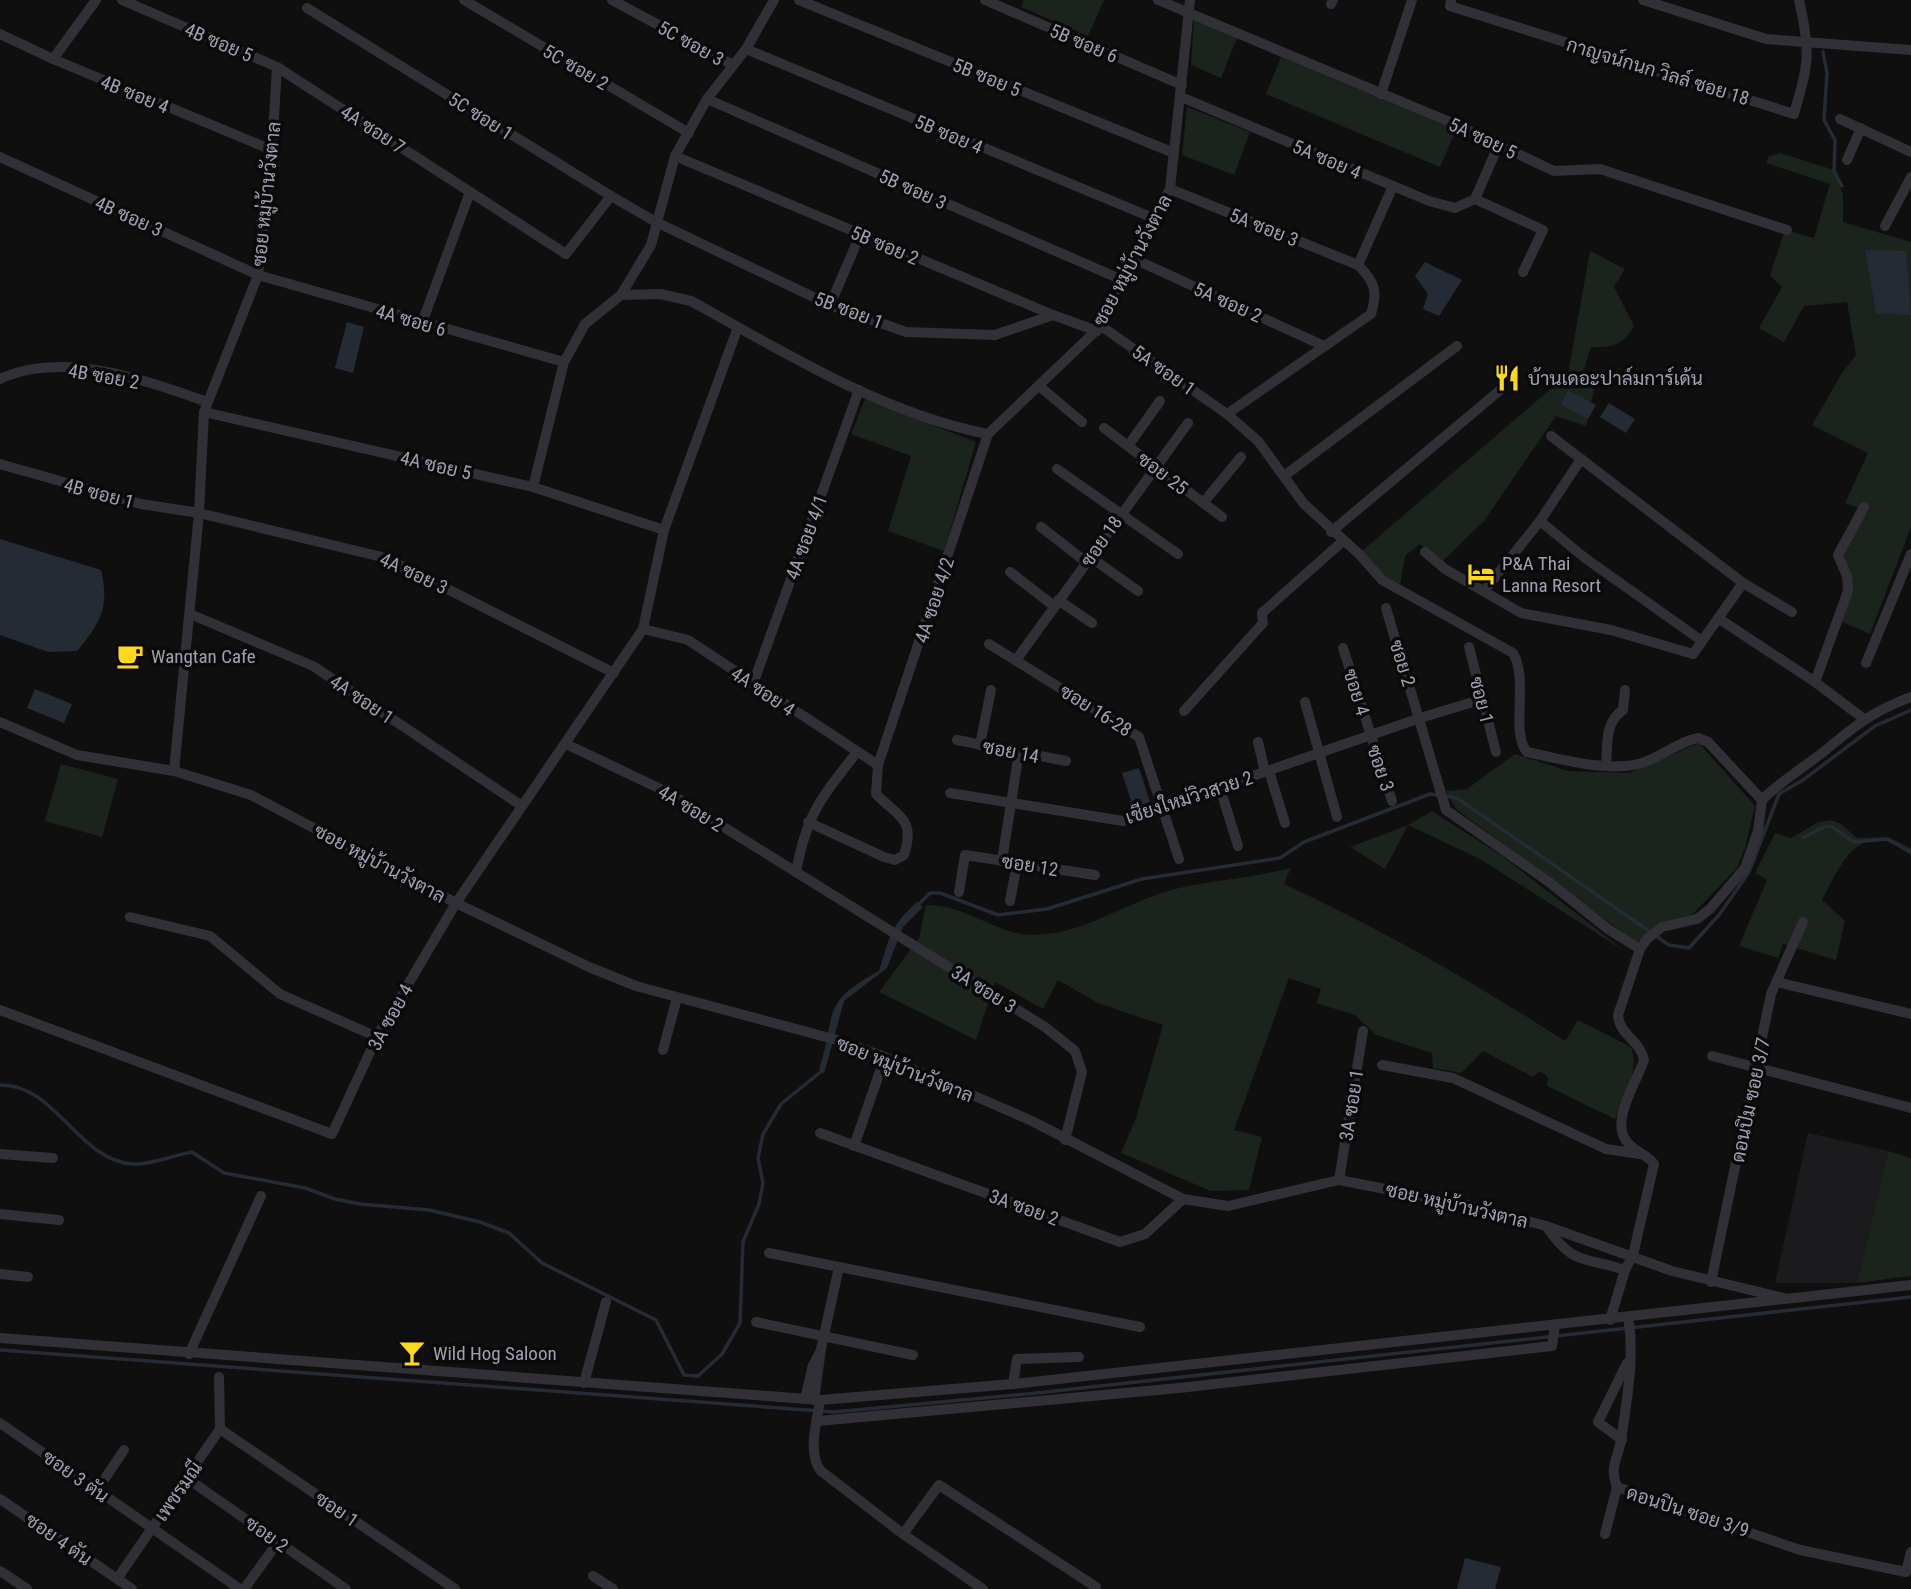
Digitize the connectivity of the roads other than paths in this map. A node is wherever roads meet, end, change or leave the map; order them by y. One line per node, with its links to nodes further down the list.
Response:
1 (96, 0): 20 (street)
2 (122, 0): 22 (street, 4B ซอย 5)
3 (612, 0): 21 (street, 5C ซอย 3)
4 (774, 0): 19 (street)
5 (799, 0): 33 (street, 5B ซอย 5)
6 (985, 0): 23 (street, 5B ซอย 6)
7 (1158, 0): 15 (street, 5A ซอย 5)
8 (1190, 0): 15 (street, ซอย หมู่บ้านวังตาล)
9 (1412, 0): 24 (street)
10 (1643, 0): 17 (street)
11 (1798, 0): 17 (street)
12 (471, 2): 29 (street, 5C ซอย 2)
13 (1450, 3): 17 (street, กาญจน์กนก วิลล์ ซอย 18)
14 (307, 8): 41 (street, 5C ซอย 1)
15 (1189, 12): 23 (street, ซอย หมู่บ้านวังตาล); 24 (street, 5A ซอย 5)
16 (0, 34): 20 (street, 4B ซอย 4)
17 (1808, 40): 18 (street)
18 (1910, 48)
19 (746, 49): 21 (street); 43 (street, 5B ซอย 4)
20 (53, 60): 31 (street, 4B ซอย 4)
21 (733, 65): 26 (street)
22 (277, 67): 31 (street, ซอย หมู่บ้านวังตาล); 40 (street, 4A ซอย 7)
23 (1182, 85): 25 (street, ซอย หมู่บ้านวังตาล)
24 (1381, 94): 30 (street, 5A ซอย 5)
25 (1181, 97): 33 (street, ซอย หมู่บ้านวังตาล); 38 (street, 5A ซอย 4)
26 (707, 99): 29 (street); 52 (street, 5B ซอย 3)
27 (1840, 119): 28 (street)
28 (1860, 128): 32 (street); 36 (street)
29 (689, 133): 34 (street)
30 (1499, 144): 42 (street); 46 (street, 5A ซอย 5)
31 (272, 150): 51 (street, ซอย หมู่บ้านวังตาล)
32 (1911, 152)
33 (1174, 153): 39 (street, ซอย หมู่บ้านวังตาล)
34 (675, 156): 44 (street); 47 (street, 5B ซอย 2)
35 (0, 158): 51 (street, 4B ซอย 3)
36 (1847, 160)
37 (1911, 177): 45 (street)
38 (1393, 186): 42 (street, 5A ซอย 4); 49 (street)
39 (1170, 188): 43 (street, ซอย หมู่บ้านวังตาล); 49 (street, 5A ซอย 3)
40 (470, 192): 41 (street, 4A ซอย 7); 56 (street)
41 (611, 196): 44 (street, 5C ซอย 1)
42 (1475, 199): 50 (street)
43 (1153, 218): 48 (street, ซอย หมู่บ้านวังตาล)
44 (656, 222): 53 (street); 54 (street, 5B ซอย 1)
45 (1885, 226)
46 (1787, 230)
47 (860, 235): 54 (street); 55 (street, 5B ซอย 2)
48 (1132, 258): 52 (street, ซอย หมู่บ้านวังตาล); 59 (street, 5A ซอย 2)
49 (1357, 265): 59 (street)
50 (1524, 272)
51 (258, 275): 56 (street, 4A ซอย 6); 67 (street, ซอย หมู่บ้านวังตาล)
52 (1120, 279): 58 (street, ซอย หมู่บ้านวังตาล)
53 (621, 295): 57 (street); 61 (street)
54 (830, 304): 55 (street, 5B ซอย 1)
55 (1053, 315): 58 (street, 5B ซอย 2)
56 (422, 323): 61 (street, 4A ซอย 6)
57 (738, 327): 64 (street); 89 (street)
58 (1099, 328): 63 (street, ซอย หมู่บ้านวังตาล); 68 (street, 5A ซอย 1)
59 (1324, 346): 68 (street)
60 (1457, 346): 80 (street)
61 (564, 362): 81 (street)
62 (0, 379): 67 (street, 4B ซอย 2)
63 (1039, 386): 69 (street); 72 (street, ซอย หมู่บ้านวังตาล)
64 (859, 390): 72 (street); 115 (street, 4A ซอย 4/1)
65 (1499, 391): 90 (street)
66 (1160, 401): 74 (street)
67 (206, 407): 81 (street, 4A ซอย 5); 84 (street, ซอย หมู่บ้านวังตาล)
68 (1227, 414): 80 (street, 5A ซอย 1)
69 (1082, 422)
70 (1188, 423): 78 (street, ซอย 18)
71 (1104, 428): 74 (street, ซอย 25)
72 (988, 435): 135 (street, 4A ซอย 4/2)
73 (1551, 436): 76 (street)
74 (1128, 446): 78 (street, ซอย 25)
75 (1241, 457): 82 (street)
76 (1581, 459): 87 (street); 97 (street)
77 (0, 464): 84 (street, 4B ซอย 1)
78 (1154, 466): 82 (street, ซอย 25); 85 (street, ซอย 18)
79 (1057, 469): 85 (street)
80 (1284, 476): 90 (street, 5A ซอย 1)
81 (533, 487): 89 (street, 4A ซอย 5)
82 (1203, 503): 86 (street, ซอย 25)
83 (1864, 507): 114 (street)
84 (199, 513): 103 (street, ซอย หมู่บ้านวังตาล); 113 (street, 4A ซอย 3)
85 (1120, 514): 93 (street); 95 (street, ซอย 18)
86 (1222, 517)
87 (1540, 521): 99 (street); 107 (street)
88 (1041, 527): 95 (street)
89 (664, 530): 106 (street)
90 (1331, 532): 91 (street, 5A ซอย 1)
91 (1343, 541): 121 (street); 136 (street, 5A ซอย 1)
92 (1426, 552): 99 (street)
93 (1178, 554)
94 (1911, 554): 112 (street)
95 (1088, 559): 98 (street); 100 (street, ซอย 18)
96 (1010, 572): 100 (street)
97 (1743, 583): 102 (street); 104 (street)
98 (1138, 591)
99 (1484, 591): 107 (street)
100 (1056, 603): 105 (street); 111 (street, ซอย 18)
101 (1386, 608): 122 (street, ซอย 2)
102 (1793, 612)
103 (190, 614): 137 (street, ซอย หมู่บ้านวังตาล); 144 (street, 4A ซอย 1)
104 (1718, 618): 107 (street); 114 (street)
105 (1092, 623)
106 (643, 629): 113 (street, 3A ซอย 4); 115 (street, 4A ซอย 4)
107 (1702, 641)
108 (989, 643): 111 (street, ซอย 16-28)
109 (1469, 647): 119 (street, ซอย 1)
110 (1343, 648): 125 (street, ซอย 4)
111 (1016, 660): 145 (street, ซอย 16-28)
112 (1866, 663)
113 (614, 673): 128 (street, 3A ซอย 4)
114 (1815, 682): 123 (street)
115 (754, 684): 130 (street, 4A ซอย 4)
116 (990, 690): 129 (street)
117 (1625, 690): 136 (street)
118 (1911, 696): 123 (street)
119 (1482, 699): 122 (street, เชียงใหม่วิวสวย 2); 132 (street, ซอย 1)
120 (1305, 702): 133 (street)
121 (1184, 711)
122 (1420, 718): 125 (street, เชียงใหม่วิวสวย 2); 161 (street)
123 (1864, 719): 141 (street)
124 (0, 722): 137 (street, ซอย หมู่บ้านวังตาล)
125 (1370, 736): 133 (street, เชียงใหม่วิวสวย 2); 142 (street, ซอย 3)
126 (957, 740): 129 (street, ซอย 14)
127 (1258, 742): 138 (street)
128 (566, 744): 144 (street, 3A ซอย 4); 153 (street, 4A ซอย 2)
129 (980, 745): 131 (street, ซอย 14)
130 (856, 752): 135 (street, 4A ซอย 4); 147 (street)
131 (1019, 752): 134 (street, ซอย 14); 143 (street)
132 (1496, 752)
133 (1318, 754): 138 (street, เชียงใหม่วิวสวย 2); 146 (street)
134 (1066, 761)
135 (878, 765): 147 (street)
136 (1606, 766): 141 (street)
137 (174, 771): 158 (street, ซอย หมู่บ้านวังตาล)
138 (1267, 771): 139 (street, เชียงใหม่วิวสวย 2); 148 (street)
139 (1220, 788): 145 (street, เชียงใหม่วิวสวย 2); 149 (street)
140 (950, 793): 143 (street, เชียงใหม่วิวสวย 2)
141 (1762, 800): 161 (street)
142 (1392, 801)
143 (1011, 804): 145 (street, เชียงใหม่วิวสวย 2); 151 (street)
144 (523, 806): 158 (street, 3A ซอย 4)
145 (1162, 808): 150 (street, ซอย 16-28)
146 (1337, 817)
147 (808, 822): 153 (street)
148 (1285, 823)
149 (1238, 846)
150 (1179, 859)
151 (1002, 861): 152 (street, ซอย 12); 156 (street, ซอย 12)
152 (1017, 864): 154 (street, ซอย 12); 157 (street)
153 (796, 872): 155 (street, 4A ซอย 2)
154 (1095, 875)
155 (811, 881): 175 (street, 3A ซอย 3)
156 (959, 892)
157 (1010, 901)
158 (456, 904): 163 (street, ซอย หมู่บ้านวังตาล); 167 (street, 3A ซอย 4)
159 (130, 917): 167 (street)
160 (1802, 922): 162 (street, ดอนปิม ซอย 3/7)
161 (1640, 949): 177 (street)
162 (1777, 982): 165 (street); 172 (street, ดอนปิม ซอย 3/7)
163 (677, 998): 168 (street); 170 (street, ซอย หมู่บ้านวังตาล)
164 (0, 1010): 167 (street, 3A ซอย 4)
165 (1911, 1014)
166 (1363, 1031): 180 (street, 3A ซอย 1)
167 (377, 1037)
168 (663, 1050)
169 (1712, 1056): 172 (street)
170 (885, 1057): 175 (street, ซอย หมู่บ้านวังตาล); 176 (street)
171 (1382, 1065): 177 (street)
172 (1758, 1068): 173 (street); 192 (street, ดอนปิม ซอย 3/7)
173 (1911, 1108)
174 (820, 1133): 176 (street, 3A ซอย 2)
175 (1065, 1140): 182 (street, ซอย หมู่บ้านวังตาล)
176 (854, 1146): 182 (street, 3A ซอย 2)
177 (1636, 1150): 187 (street)
178 (0, 1154): 179 (street)
179 (53, 1158)
180 (1339, 1180): 182 (street, ซอย หมู่บ้านวังตาล); 185 (street, ซอย หมู่บ้านวังตาล)
181 (261, 1196): 203 (street)
182 (1183, 1199)
183 (0, 1214): 184 (street)
184 (59, 1220)
185 (1546, 1226): 187 (street, ซอย หมู่บ้านวังตาล); 189 (street)
186 (769, 1253): 188 (street)
187 (1633, 1255): 189 (street); 192 (street, ซอย หมู่บ้านวังตาล)
188 (839, 1267): 199 (street); 201 (street)
189 (1625, 1270): 196 (street)
190 (0, 1275): 191 (street)
191 (28, 1277)
192 (1711, 1282): 194 (street, ซอย หมู่บ้านวังตาล)
193 (1911, 1286): 194 (street)
194 (1787, 1300): 198 (street)
195 (606, 1302): 208 (street)
196 (1609, 1320): 198 (street); 200 (street)
197 (756, 1322): 201 (street)
198 (1629, 1325): 206 (street, ดอนปิน ซอย 3/9)
199 (1140, 1327)
200 (1555, 1332): 209 (street); 210 (street)
201 (824, 1336): 204 (street); 210 (street)
202 (0, 1338): 203 (street)
203 (189, 1354): 207 (street)
204 (913, 1355)
205 (1079, 1357): 209 (street)
206 (1629, 1359): 213 (street, ดอนปิน ซอย 3/9); 213 (street)
207 (221, 1366): 208 (street); 212 (street)
208 (584, 1383): 210 (street)
209 (1013, 1384): 210 (street)
210 (816, 1408): 220 (street)
211 (0, 1423): 217 (street, ซอย 3 ตัน)
212 (220, 1429): 215 (street, เพชรมณี); 232 (street, ซอย 1)
213 (1622, 1440): 216 (street, ดอนปิน ซอย 3/9)
214 (124, 1450): 217 (street)
215 (188, 1479): 219 (street, เพชรมณี); 222 (street, ซอย 2)
216 (1616, 1487): 221 (street); 223 (street, ดอนปิน ซอย 3/9)
217 (97, 1490): 219 (street, ซอย 3 ตัน)
218 (0, 1499): 226 (street, ซอย 4 ตัน)
219 (153, 1528): 226 (street, เพชรมณี); 230 (street)
220 (903, 1534): 227 (street); 234 (street)
221 (1605, 1534)
222 (278, 1542): 230 (street); 231 (street, ซอย 2)
223 (1911, 1552)
224 (0, 1571): 228 (street)
225 (593, 1576): 233 (street)
226 (117, 1579): 229 (street)
227 (1096, 1587)
228 (27, 1589)
229 (132, 1589)
230 (242, 1589)
231 (346, 1589)
232 (454, 1589)
233 (613, 1589)
234 (983, 1589)

